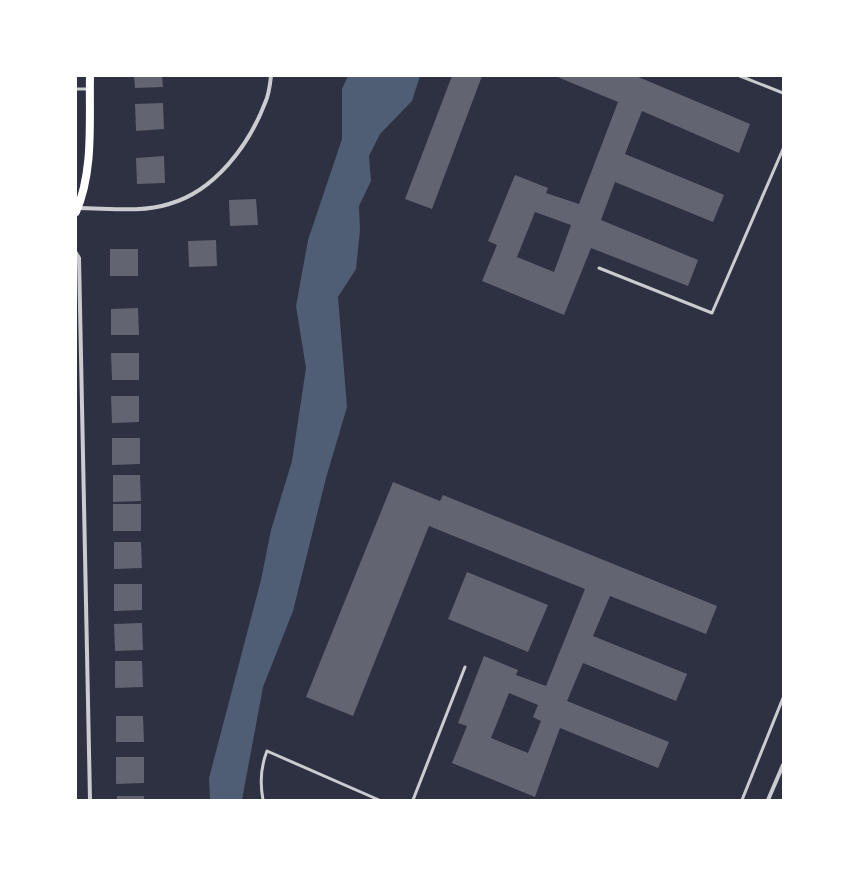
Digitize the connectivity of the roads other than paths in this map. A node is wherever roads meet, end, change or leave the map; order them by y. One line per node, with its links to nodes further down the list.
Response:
1 (90, 76): 5 (main road)
2 (271, 76): 8 (street)
3 (740, 76): 6 (lane)
4 (76, 89): 5 (lane)
5 (90, 89): 8 (main road)
6 (783, 93)
7 (783, 149): 10 (lane)
8 (77, 210)
9 (76, 252): 14 (street)
10 (599, 268)
11 (465, 667): 17 (lane)
12 (783, 698): 18 (lane)
13 (783, 765): 19 (street)
14 (90, 800)
15 (262, 800): 16 (lane)
16 (379, 800)
17 (413, 800)
18 (742, 800)
19 (768, 800)

